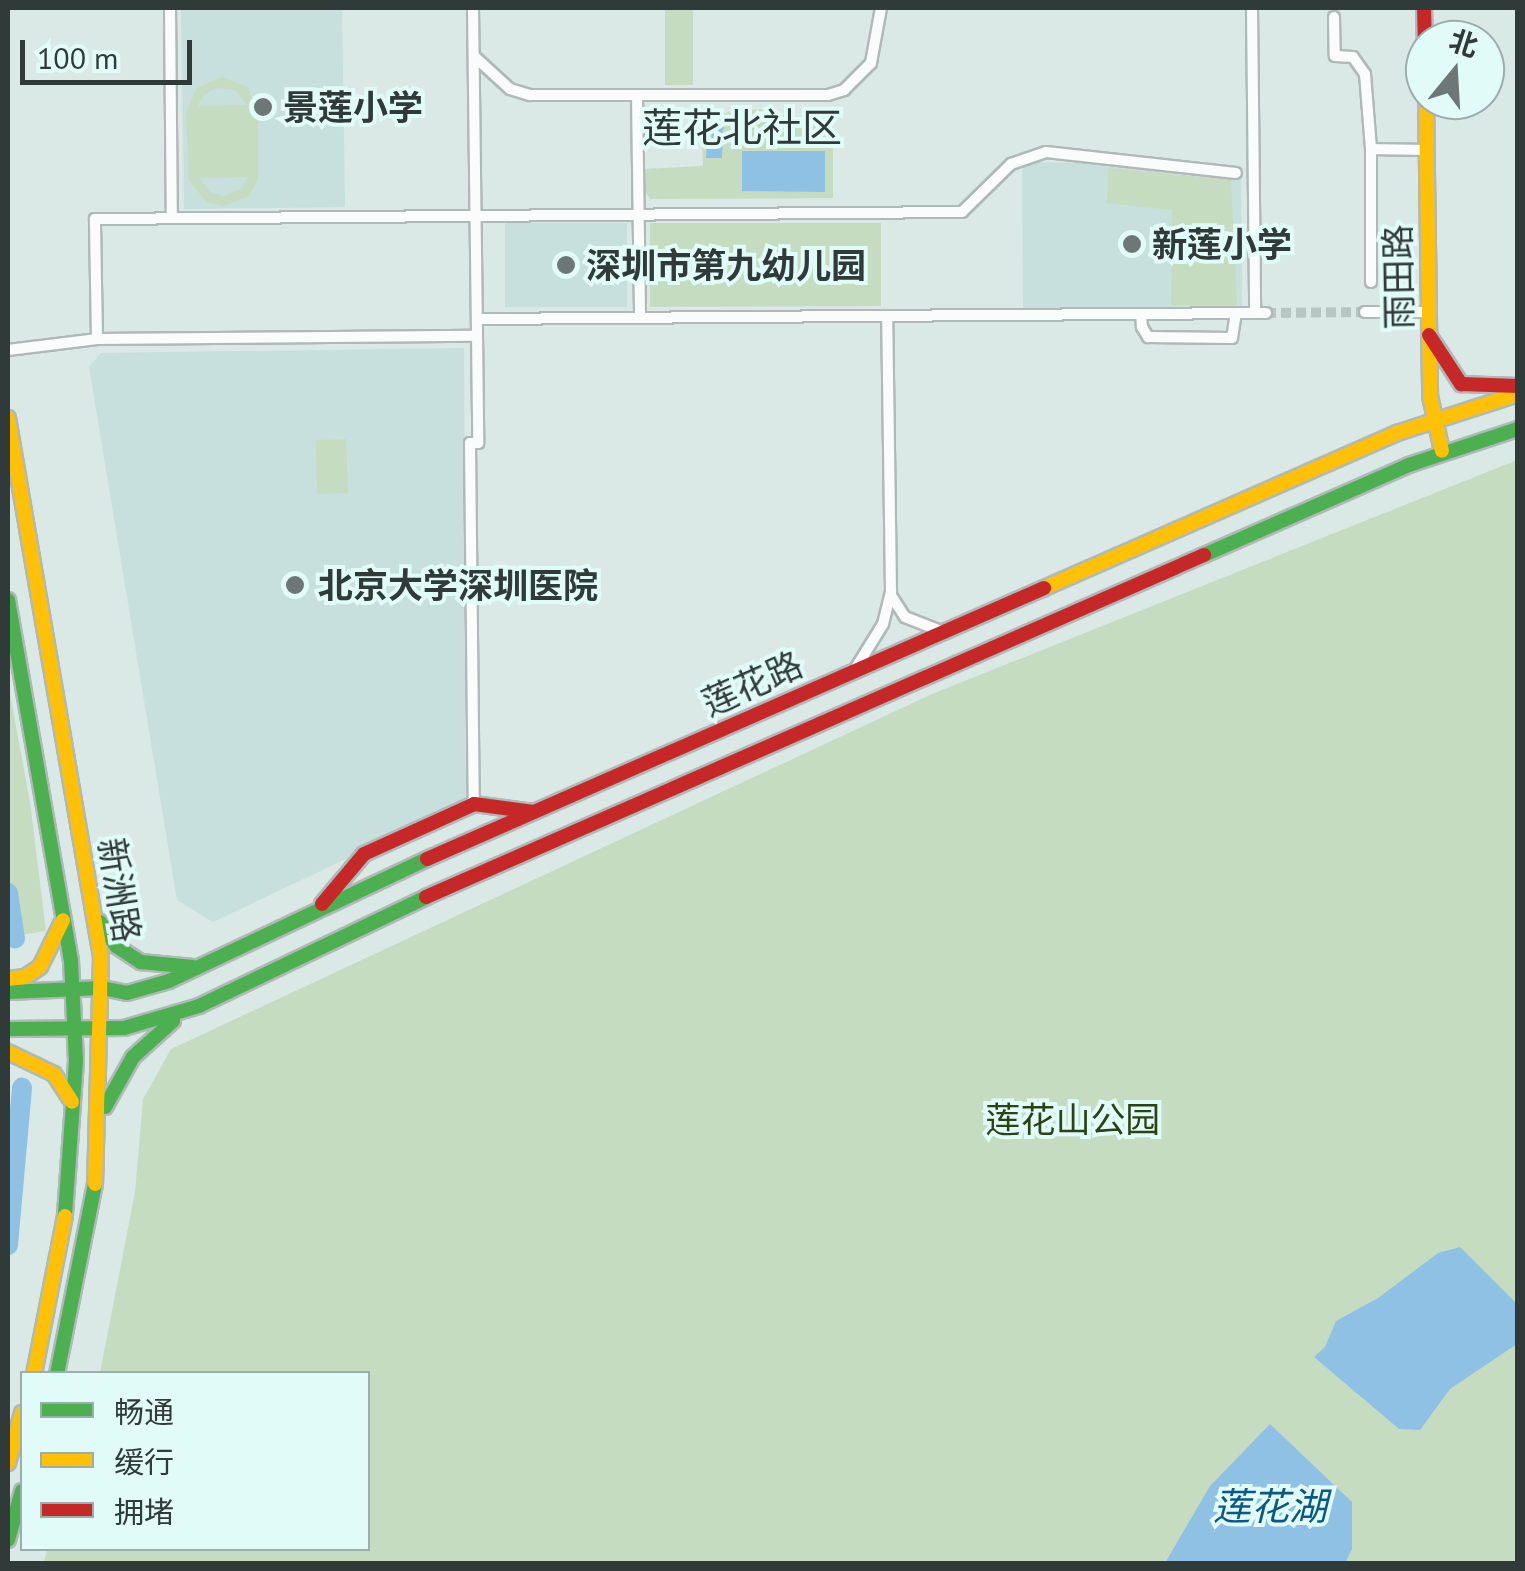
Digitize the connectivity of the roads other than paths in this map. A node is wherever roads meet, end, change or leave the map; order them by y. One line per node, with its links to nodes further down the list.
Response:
1 (170, 8): 14 (street)
2 (474, 8): 6 (street)
3 (880, 8): 7 (street)
4 (1252, 8): 18 (street)
5 (1334, 17): 9 (street)
6 (474, 56): 7 (street); 13 (street)
7 (637, 96): 12 (street)
8 (1426, 120): 10 (main road, 雨田路)
9 (1371, 150): 10 (street); 15 (street)
10 (1426, 150): 17 (main road, 雨田路)
11 (1236, 173): 12 (street)
12 (638, 214): 13 (street); 21 (street)
13 (476, 216): 14 (street); 22 (street)
14 (172, 218): 25 (street)
15 (1371, 282)
16 (1365, 312): 17 (street)
17 (1429, 312): 23 (main road, 雨田路)
18 (1236, 313): 19 (street); 19 (street)
19 (1141, 314): 20 (street)
20 (888, 316): 21 (street); 33 (street)
21 (640, 318): 22 (street)
22 (477, 319): 24 (street)
23 (1429, 335): 27 (main road); 30 (main road, 雨田路)
24 (477, 336): 25 (street); 37 (street)
25 (97, 338): 26 (street)
26 (8, 350)
27 (1518, 386)
28 (1518, 394): 30 (main road, 莲花路)
29 (8, 418): 40 (main road, 新洲路)
30 (1435, 418): 32 (main road, 雨田路); 35 (main road, 莲花路)
31 (1518, 429): 32 (main road, 莲花路)
32 (1442, 452): 47 (main road, 莲花路)
33 (890, 591): 35 (street); 36 (street)
34 (8, 600): 41 (main road, 新洲路)
35 (943, 632): 36 (main road, 莲花路)
36 (854, 672): 38 (main road, 莲花路)
37 (474, 804): 38 (main road); 39 (main road)
38 (533, 812): 39 (main road, 莲花路)
39 (316, 911): 42 (main road, 莲花路)
40 (94, 912): 42 (main road); 44 (main road, 新洲路)
41 (64, 916): 43 (main road); 46 (main road, 新洲路)
42 (202, 966): 44 (main road, 莲花路)
43 (8, 979)
44 (102, 988): 46 (main road, 莲花路); 48 (main road, 新洲路)
45 (8, 992): 46 (main road, 莲花路)
46 (73, 992): 49 (main road, 新洲路)
47 (200, 1006): 48 (main road, 莲花路); 53 (main road)
48 (102, 1028): 49 (main road, 莲花路); 53 (main road, 新洲路)
49 (74, 1029): 50 (main road, 莲花路); 52 (main road, 新洲路)
50 (8, 1030)
51 (8, 1052): 52 (main road)
52 (75, 1116): 54 (main road, 新洲路)
53 (100, 1120): 55 (main road, 新洲路)
54 (35, 1371)
55 (59, 1371)
56 (20, 1421): 57 (main road)
57 (8, 1462)
58 (20, 1498): 59 (main road)
59 (8, 1540)

